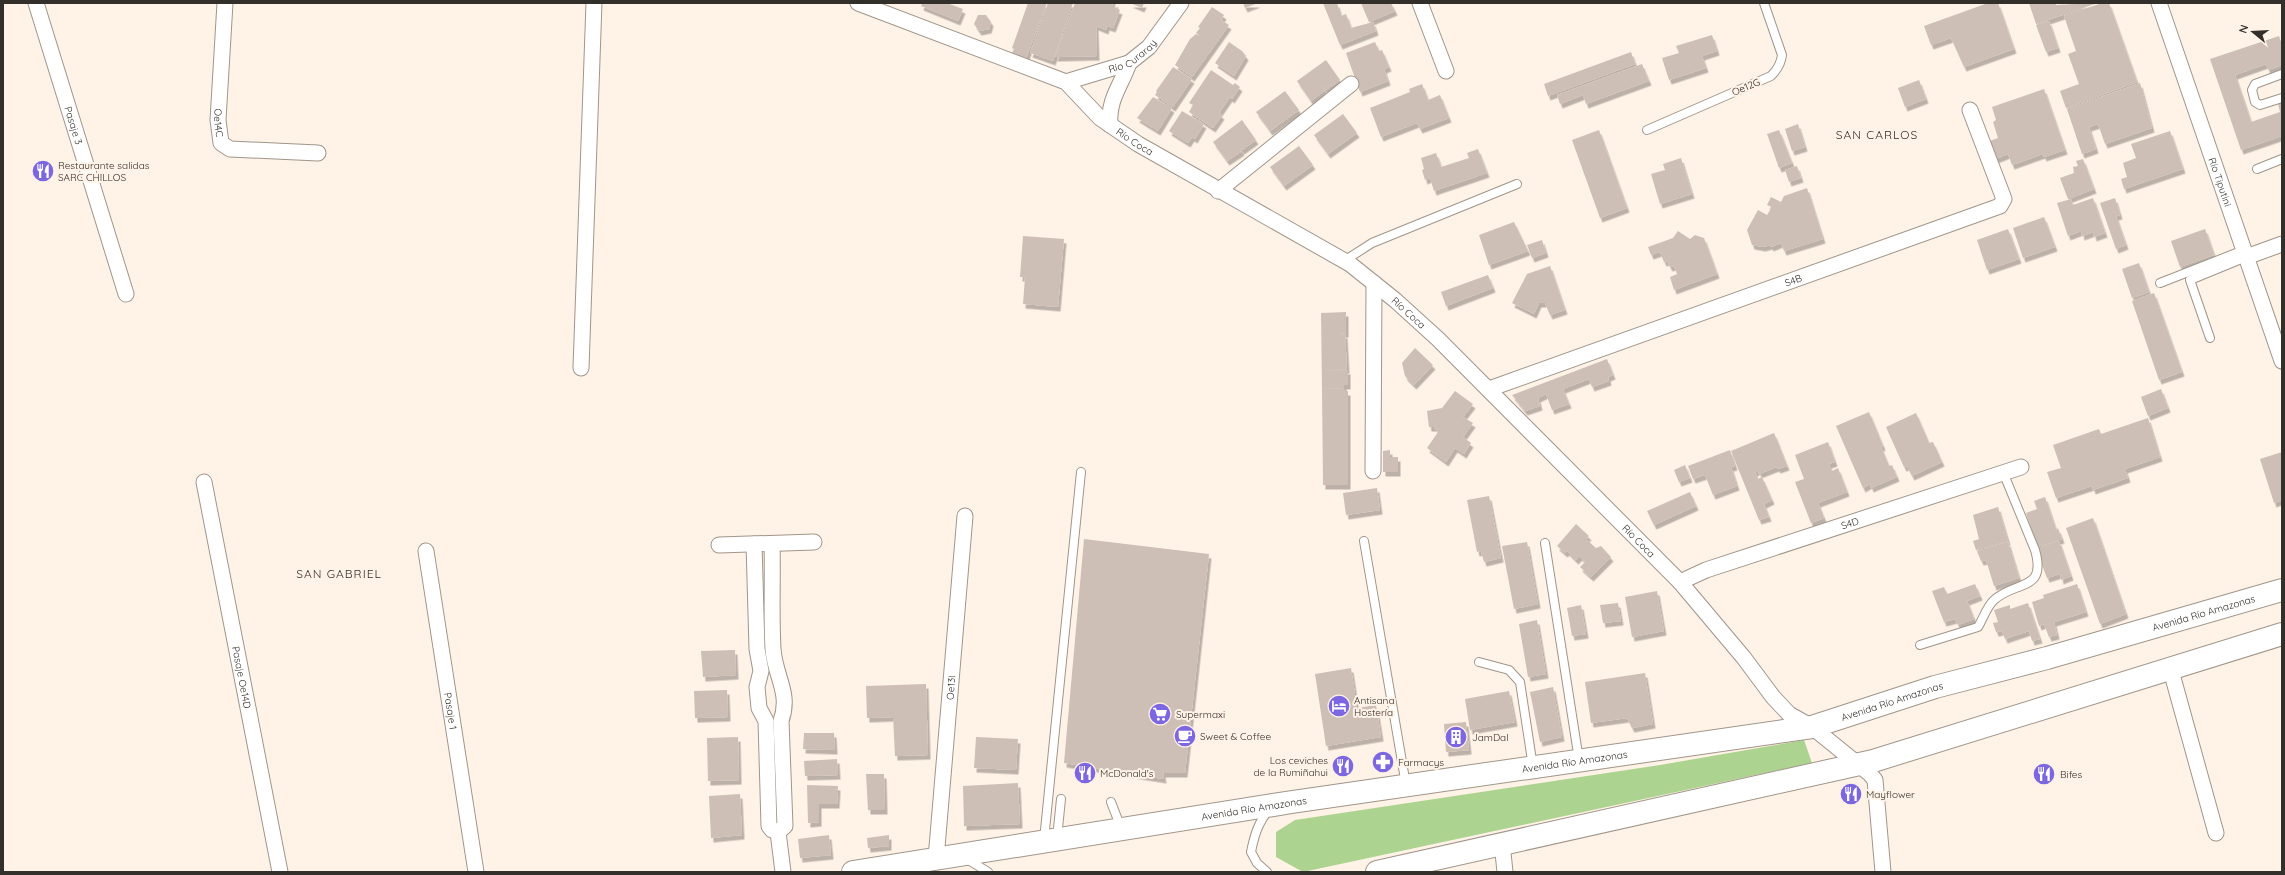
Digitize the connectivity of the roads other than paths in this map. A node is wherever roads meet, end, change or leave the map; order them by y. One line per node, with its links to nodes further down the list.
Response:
1 (36, 3): 28 (street, Pasaje 3)
2 (225, 3): 18 (street, Oe14C)
3 (594, 3): 31 (street)
4 (1181, 3): 9 (street, Río Curaray)
5 (1420, 3): 10 (street)
6 (1764, 3): 17 (lane, Oe12G)
7 (2159, 3): 24 (street, Río Tiputini)
8 (866, 5): 12 (street, Río Coca)
9 (1129, 63): 12 (street, Río Curaray); 16 (street)
10 (1446, 71)
11 (2282, 74): 14 (lane)
12 (1066, 82): 16 (street, Río Coca)
13 (1352, 84): 22 (street)
14 (2282, 98)
15 (1970, 110): 32 (street, S4B)
16 (1110, 125): 22 (street, Río Coca)
17 (1648, 130)
18 (318, 153)
19 (2282, 159): 20 (lane)
20 (2257, 168)
21 (1517, 184): 25 (lane)
22 (1218, 191): 25 (street, Río Coca)
23 (2282, 244): 24 (street)
24 (2245, 253): 27 (lane); 29 (lane); 30 (street, Río Tiputini)
25 (1344, 262): 26 (street, Río Coca)
26 (1374, 283): 32 (street, Río Coca); 34 (street)
27 (2160, 283)
28 (126, 294)
29 (2210, 338)
30 (2282, 361)
31 (581, 368)
32 (1489, 389): 46 (street, Río Coca)
33 (2021, 467): 36 (street, S4D)
34 (1373, 471)
35 (1081, 472): 70 (lane)
36 (2003, 472): 46 (street, S4D); 51 (lane)
37 (204, 482): 74 (street, Pasaje Oe14D)
38 (965, 516): 73 (street, Oe13I)
39 (1364, 541): 63 (lane)
40 (814, 542): 43 (street)
41 (1545, 543): 58 (lane)
42 (754, 544): 43 (street); 44 (street); 49 (street)
43 (772, 544): 48 (street)
44 (719, 545)
45 (426, 551): 75 (street, Pasaje 1)
46 (1680, 582): 57 (street, Río Coca)
47 (2282, 590): 57 (main road, Avenida Río Amazonas)
48 (773, 616): 49 (street); 54 (street)
49 (756, 617): 54 (street)
50 (2282, 634): 53 (main road)
51 (1920, 645)
52 (1479, 662): 60 (lane)
53 (2170, 667): 59 (main road); 69 (street)
54 (768, 670): 55 (street); 56 (street)
55 (766, 721): 56 (street); 61 (street)
56 (781, 721): 62 (street)
57 (1812, 727): 58 (main road, Avenida Río Amazonas); 59 (street, Río Coca)
58 (1579, 761): 60 (main road, Avenida Río Amazonas)
59 (1857, 765): 71 (main road); 82 (street, Río Coca)
60 (1534, 768): 63 (main road, Avenida Río Amazonas)
61 (768, 780): 62 (street); 68 (street)
62 (783, 780): 68 (street)
63 (1407, 786): 66 (main road, Avenida Río Amazonas)
64 (1061, 799): 70 (lane)
65 (1111, 802): 67 (lane)
66 (1272, 807): 67 (main road, Avenida Río Amazonas); 79 (lane)
67 (1122, 829): 70 (main road, Avenida Río Amazonas)
68 (778, 832): 76 (street)
69 (2216, 833)
70 (1051, 839): 72 (main road, Avenida Río Amazonas)
71 (1502, 843): 80 (main road); 81 (street)
72 (960, 854): 73 (main road, Avenida Río Amazonas); 78 (lane)
73 (936, 859): 77 (main road, Avenida Río Amazonas)
74 (280, 872)
75 (476, 872)
76 (783, 872)
77 (853, 872)
78 (988, 872)
79 (1267, 872)
80 (1377, 872)
81 (1505, 872)
82 (1883, 872)

